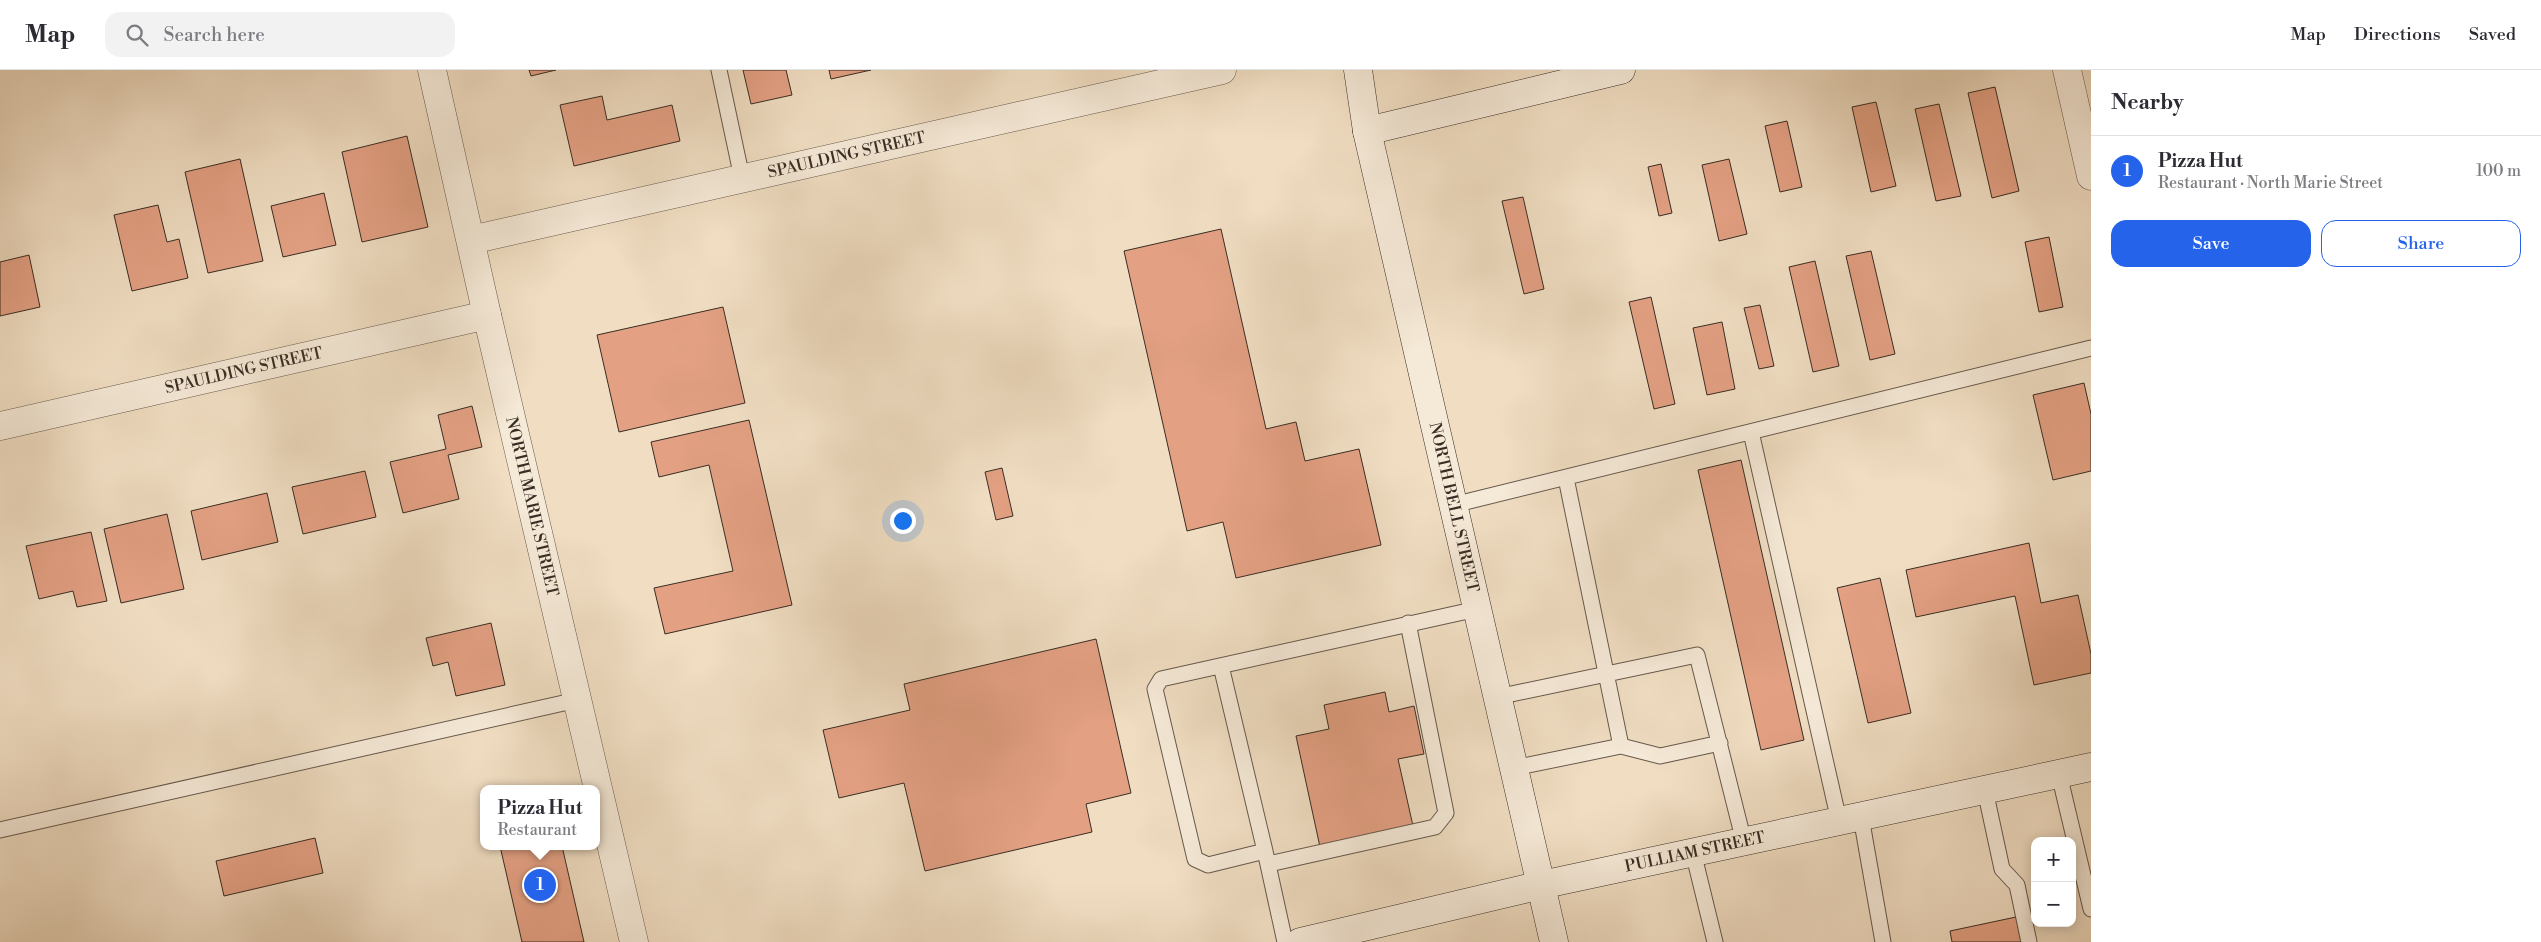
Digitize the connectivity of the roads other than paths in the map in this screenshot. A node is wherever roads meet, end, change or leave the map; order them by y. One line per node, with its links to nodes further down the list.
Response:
1 (432, 70): 10 (street, NORTH MARIE STREET)
2 (718, 70): 9 (lane)
3 (1222, 70): 9 (street, SPAULDING STREET)
4 (1358, 70): 7 (street, NORTH BELL STREET)
5 (1621, 70): 7 (street)
6 (2067, 70): 8 (street)
7 (1366, 131): 16 (street, NORTH BELL STREET)
8 (2091, 176)
9 (742, 178): 10 (street, SPAULDING STREET)
10 (471, 240): 11 (street, NORTH MARIE STREET)
11 (487, 315): 13 (street, SPAULDING STREET); 22 (street, NORTH MARIE STREET)
12 (2091, 348): 14 (lane)
13 (0, 426)
14 (1751, 432): 15 (lane); 31 (lane)
15 (1566, 478): 16 (lane); 20 (lane)
16 (1453, 505): 17 (street, NORTH BELL STREET)
17 (1477, 609): 18 (lane); 21 (street, NORTH BELL STREET)
18 (1408, 623): 19 (lane); 35 (lane)
19 (1220, 666): 35 (lane); 35 (lane)
20 (1606, 674): 21 (lane); 23 (lane); 24 (lane)
21 (1497, 697): 26 (street, NORTH BELL STREET)
22 (577, 700): 28 (street, NORTH MARIE STREET); 32 (lane)
23 (1720, 743): 24 (lane); 33 (lane)
24 (1621, 746): 26 (lane)
25 (2091, 767): 27 (street, PULLIAM STREET)
26 (1514, 768): 36 (street, NORTH BELL STREET)
27 (2059, 774): 29 (street, PULLIAM STREET); 37 (lane)
28 (597, 785)
29 (1985, 790): 31 (street, PULLIAM STREET); 45 (lane)
30 (600, 798): 39 (street, NORTH MARIE STREET)
31 (1850, 819): 33 (street, PULLIAM STREET); 44 (lane)
32 (0, 830)
33 (1744, 842): 34 (street, PULLIAM STREET)
34 (1693, 852): 36 (street, PULLIAM STREET); 43 (lane)
35 (1267, 858): 40 (lane)
36 (1541, 885): 38 (street, PULLIAM STREET); 42 (street, NORTH BELL STREET)
37 (2091, 910)
38 (1335, 938): 41 (street, PULLIAM STREET)
39 (634, 942)
40 (1285, 942)
41 (1300, 942)
42 (1554, 942)
43 (1716, 942)
44 (1883, 942)
45 (2029, 942)

